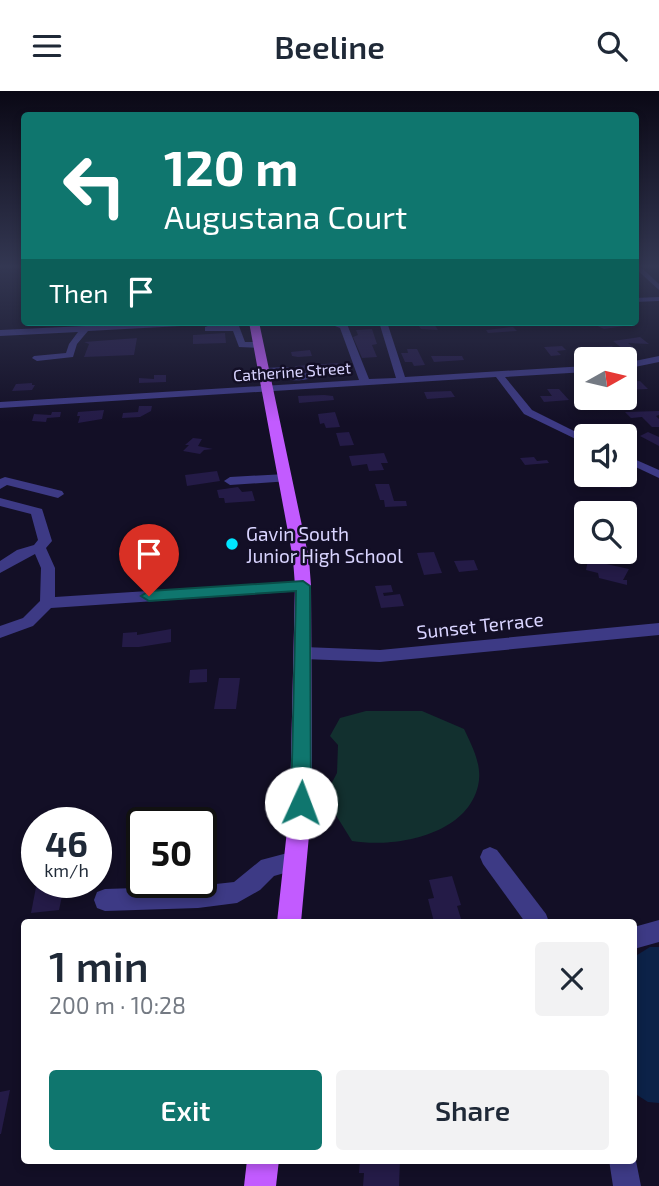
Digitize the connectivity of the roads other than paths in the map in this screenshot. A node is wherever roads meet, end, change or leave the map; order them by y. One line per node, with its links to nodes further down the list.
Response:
1 (25, 326): 9 (street)
2 (138, 326): 7 (street)
3 (200, 326): 12 (street)
4 (255, 326): 12 (main road)
5 (345, 326): 20 (street)
6 (384, 326): 19 (street)
7 (118, 327): 8 (street); 11 (street)
8 (85, 329): 9 (street); 13 (street)
9 (23, 332): 10 (street)
10 (0, 333)
11 (126, 336)
12 (259, 345): 18 (main road)
13 (37, 358)
14 (659, 359): 15 (street)
15 (637, 364)
16 (574, 370): 17 (street, Catherine Street)
17 (498, 374): 19 (street, Catherine Street); 23 (street)
18 (267, 380): 21 (street, Catherine Street); 21 (street); 22 (street, Catherine Street); 26 (main road)
19 (401, 380): 20 (street, Catherine Street)
20 (365, 383): 21 (street, Catherine Street)
21 (315, 386)
22 (0, 405)
23 (574, 435)
24 (637, 464): 25 (street)
25 (659, 474)
26 (286, 478): 27 (street); 33 (main road)
27 (230, 481)
28 (0, 485): 30 (street)
29 (0, 502): 30 (street)
30 (37, 512): 31 (street)
31 (39, 548): 32 (street); 34 (street)
32 (0, 568)
33 (303, 586): 34 (street); 37 (main road)
34 (47, 603): 36 (street)
35 (659, 629): 37 (street, Sunset Terrace)
36 (0, 632)
37 (304, 653): 39 (main road)
38 (490, 857): 42 (street)
39 (295, 860): 40 (street); 41 (main road)
40 (105, 900)
41 (289, 919)
42 (536, 919)
43 (659, 932): 44 (street)
44 (637, 937)
45 (263, 1164): 47 (main road)
46 (624, 1164): 48 (street)
47 (260, 1186)
48 (627, 1186)

